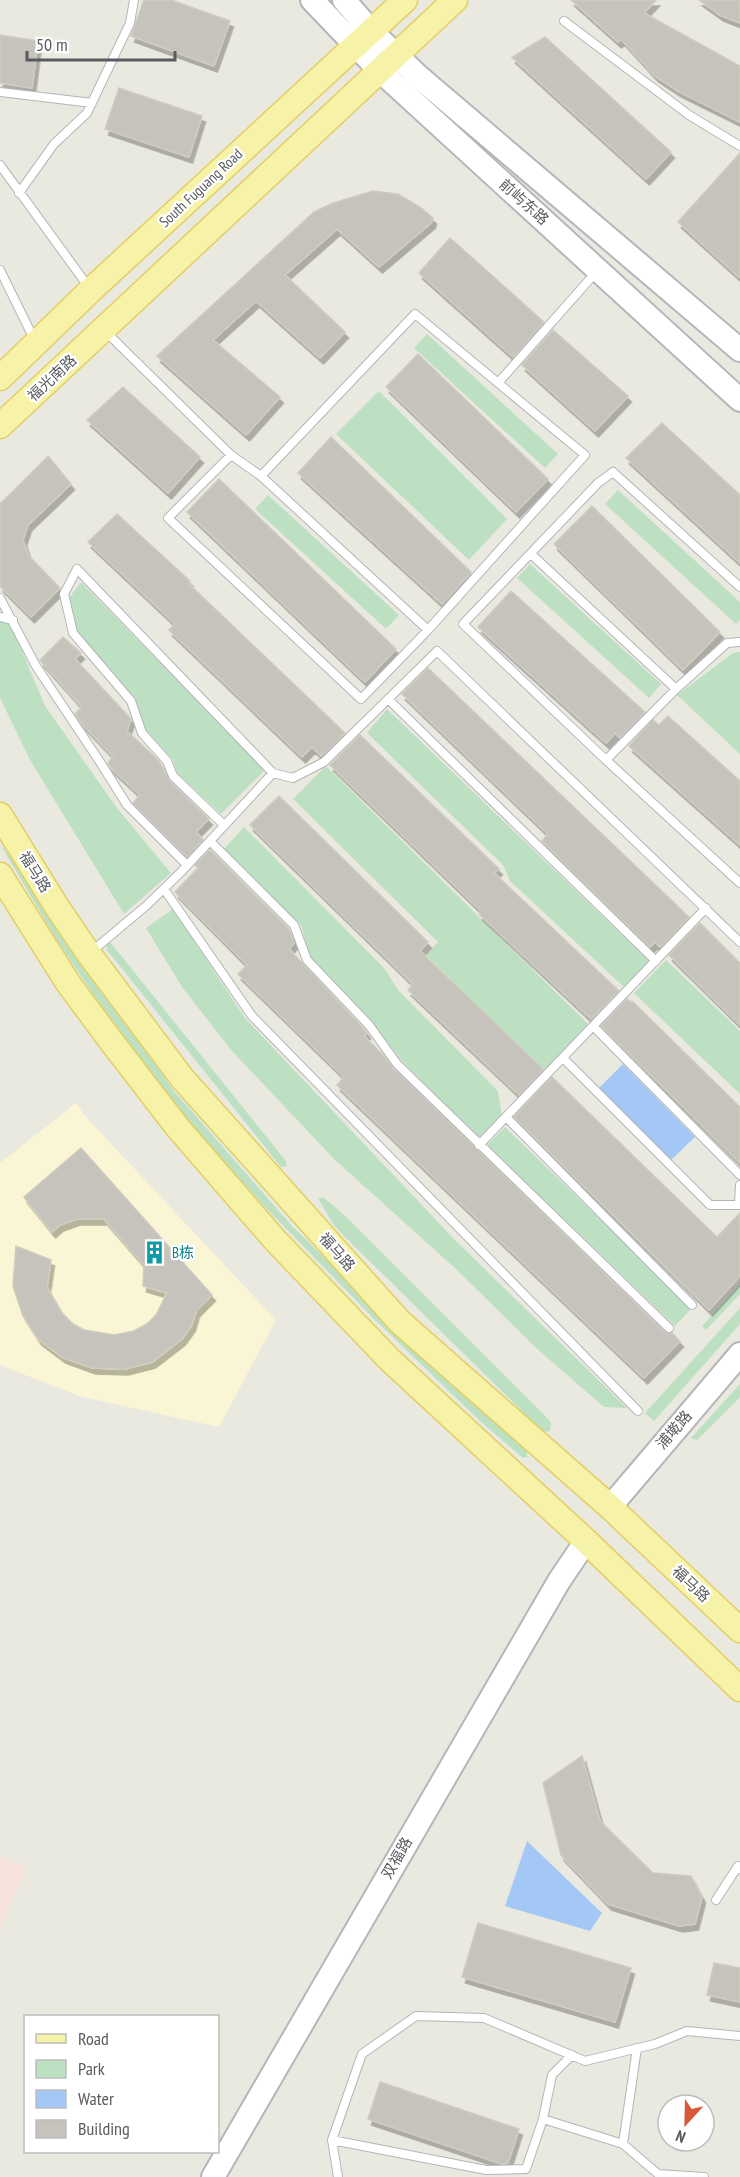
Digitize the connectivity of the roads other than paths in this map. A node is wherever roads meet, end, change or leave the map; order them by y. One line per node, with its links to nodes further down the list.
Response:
1 (134, 0): 10 (lane)
2 (312, 0): 7 (main road, 前屿东路)
3 (344, 0): 7 (main road, 前屿东路)
4 (405, 0): 7 (main road, South Fuguang Road)
5 (455, 0): 8 (main road)
6 (564, 21): 11 (lane)
7 (363, 38): 8 (main road, 前屿东路); 16 (main road, South Fuguang Road)
8 (387, 62): 15 (main road, 前屿东路); 17 (main road); 19 (main road, 前屿东路)
9 (0, 92): 10 (lane)
10 (92, 103): 13 (lane)
11 (740, 146)
12 (0, 165): 13 (lane)
13 (19, 193): 16 (lane)
14 (0, 270): 18 (lane)
15 (598, 270): 21 (lane); 22 (main road, 前屿东路)
16 (91, 290): 18 (main road, South Fuguang Road)
17 (103, 330): 23 (main road, 福光南路); 24 (lane)
18 (36, 344): 20 (main road, South Fuguang Road)
19 (740, 350)
20 (0, 378)
21 (498, 383): 25 (lane); 31 (lane)
22 (740, 400)
23 (4, 425)
24 (231, 455): 25 (lane); 31 (lane)
25 (261, 476): 31 (lane)
26 (531, 554): 27 (lane); 33 (lane); 35 (lane)
27 (740, 587)
28 (0, 598): 30 (lane)
29 (0, 617): 30 (lane)
30 (13, 620): 40 (lane)
31 (428, 630)
32 (740, 642): 33 (lane)
33 (676, 689): 35 (lane)
34 (388, 699): 36 (lane); 44 (lane); 47 (lane)
35 (606, 760): 42 (lane)
36 (273, 773): 38 (lane); 38 (lane)
37 (0, 815): 46 (main road, 福马路)
38 (224, 825): 39 (lane)
39 (210, 841): 40 (lane); 51 (lane)
40 (187, 865): 43 (lane)
41 (0, 875): 60 (main road, 福马路)
42 (740, 883)
43 (164, 889): 46 (lane); 58 (lane)
44 (706, 908): 45 (lane); 47 (lane)
45 (740, 942)
46 (89, 954): 59 (main road, 福马路)
47 (656, 961): 48 (lane)
48 (593, 1026): 49 (lane); 52 (lane)
49 (564, 1059): 50 (lane); 54 (lane)
50 (506, 1117): 51 (lane); 55 (lane)
51 (480, 1145): 56 (lane)
52 (740, 1175)
53 (740, 1185): 54 (lane)
54 (739, 1204)
55 (692, 1305)
56 (669, 1328)
57 (740, 1354): 59 (main road, 浦墘路)
58 (638, 1411)
59 (609, 1507): 61 (main road, 福马路)
60 (586, 1542): 62 (main road, 福马路); 72 (main road, 双福路)
61 (740, 1630)
62 (740, 1689)
63 (739, 1866): 64 (lane)
64 (716, 1900)
65 (740, 2036): 66 (lane)
66 (637, 2048): 67 (lane); 70 (lane)
67 (572, 2055): 68 (lane); 69 (lane)
68 (543, 2119): 70 (lane); 71 (lane)
69 (332, 2140): 71 (lane); 73 (lane)
70 (623, 2144): 74 (lane)
71 (526, 2173)
72 (213, 2177)
73 (338, 2177)
74 (704, 2177)

